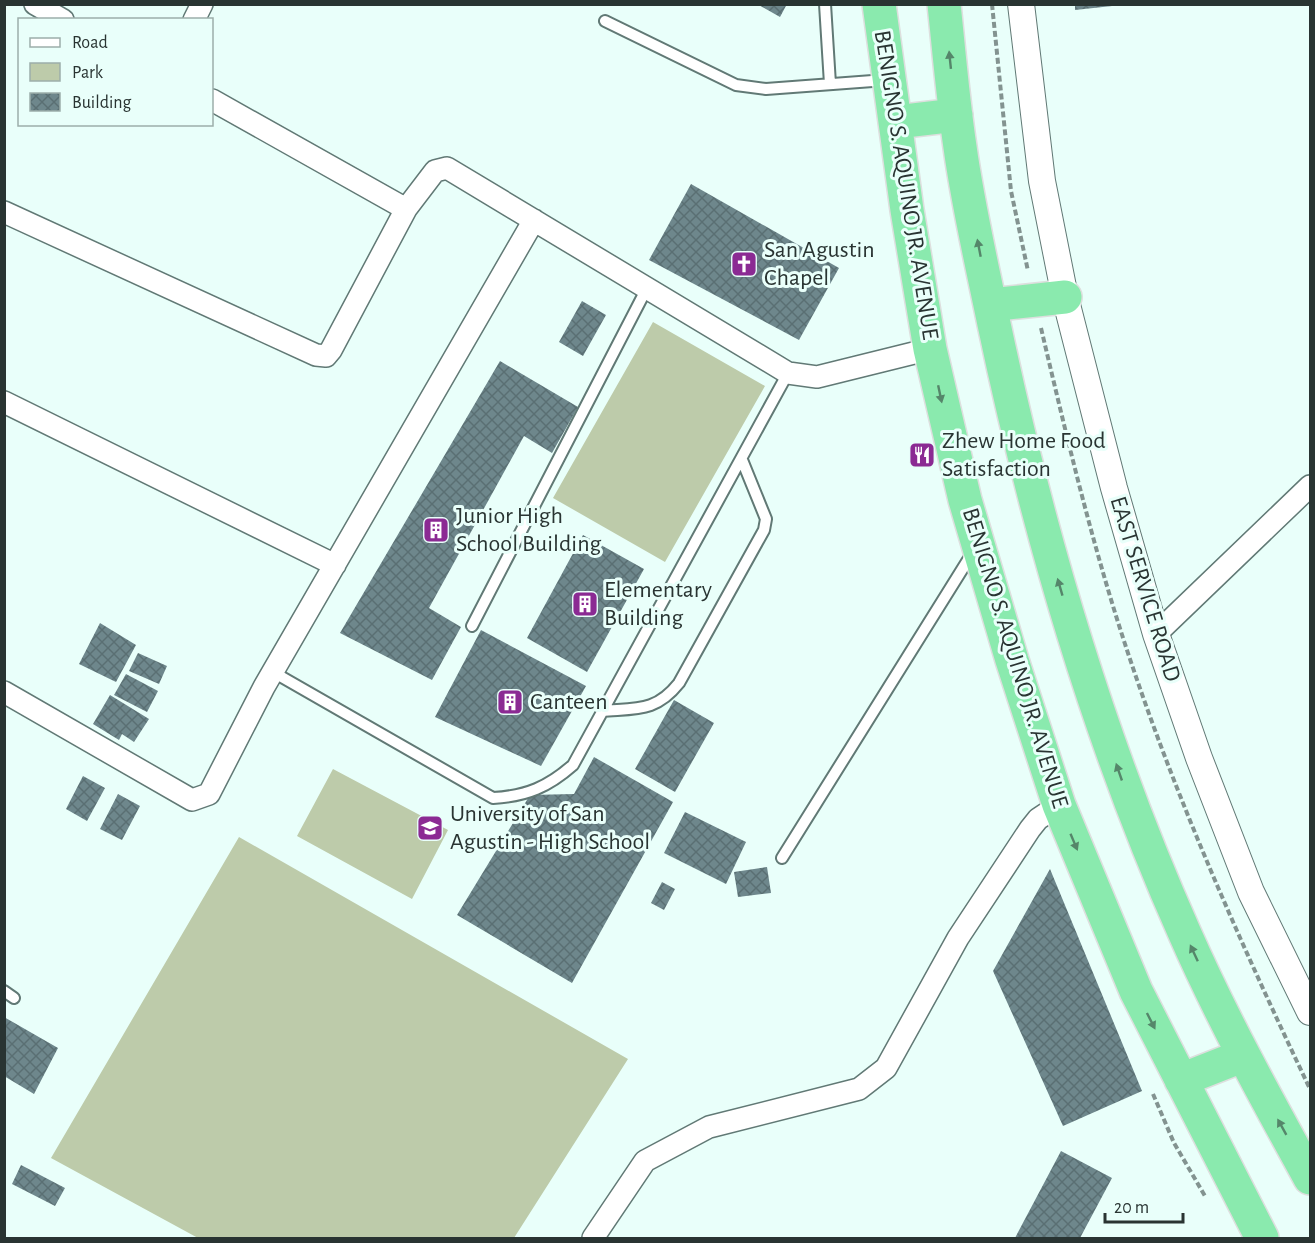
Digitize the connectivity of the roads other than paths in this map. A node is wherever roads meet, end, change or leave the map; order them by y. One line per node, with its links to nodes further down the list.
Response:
1 (35, 4): 7 (street)
2 (202, 4): 8 (street)
3 (825, 4): 11 (lane)
4 (879, 4): 10 (highway, BENIGNO S. AQUINO JR. AVENUE)
5 (944, 4): 13 (highway, one-way to 5)
6 (1021, 4): 19 (street, EAST SERVICE ROAD)
7 (60, 18)
8 (195, 18)
9 (605, 21): 11 (lane)
10 (890, 80): 11 (lane); 14 (highway, BENIGNO S. AQUINO JR. AVENUE)
11 (830, 84)
12 (213, 101): 15 (street)
13 (956, 116): 14 (highway); 20 (highway, one-way to 13)
14 (896, 122): 21 (highway, BENIGNO S. AQUINO JR. AVENUE)
15 (406, 209): 16 (street); 17 (street)
16 (4, 212)
17 (534, 220): 18 (street); 27 (street)
18 (647, 288): 22 (street); 28 (lane)
19 (1065, 297): 20 (highway); 29 (street, EAST SERVICE ROAD)
20 (990, 305): 38 (highway, one-way to 20)
21 (930, 349): 22 (street); 26 (highway, BENIGNO S. AQUINO JR. AVENUE, one-way to 26)
22 (788, 373): 24 (lane)
23 (4, 402): 27 (street)
24 (742, 460): 32 (lane); 32 (lane)
25 (1311, 486): 29 (street)
26 (978, 544): 33 (highway, BENIGNO S. AQUINO JR. AVENUE); 34 (lane)
27 (335, 565): 30 (street)
28 (472, 626)
29 (1156, 634): 37 (street, EAST SERVICE ROAD)
30 (273, 672): 31 (street); 32 (lane)
31 (4, 692)
32 (602, 711)
33 (1059, 804): 39 (highway, BENIGNO S. AQUINO JR. AVENUE, one-way to 39); 41 (street)
34 (782, 858)
35 (4, 991): 36 (lane)
36 (14, 998)
37 (1311, 1012)
38 (1242, 1056): 39 (highway); 40 (highway, one-way to 38)
39 (1181, 1080): 42 (highway, BENIGNO S. AQUINO JR. AVENUE)
40 (1311, 1178)
41 (593, 1239)
42 (1262, 1239)

